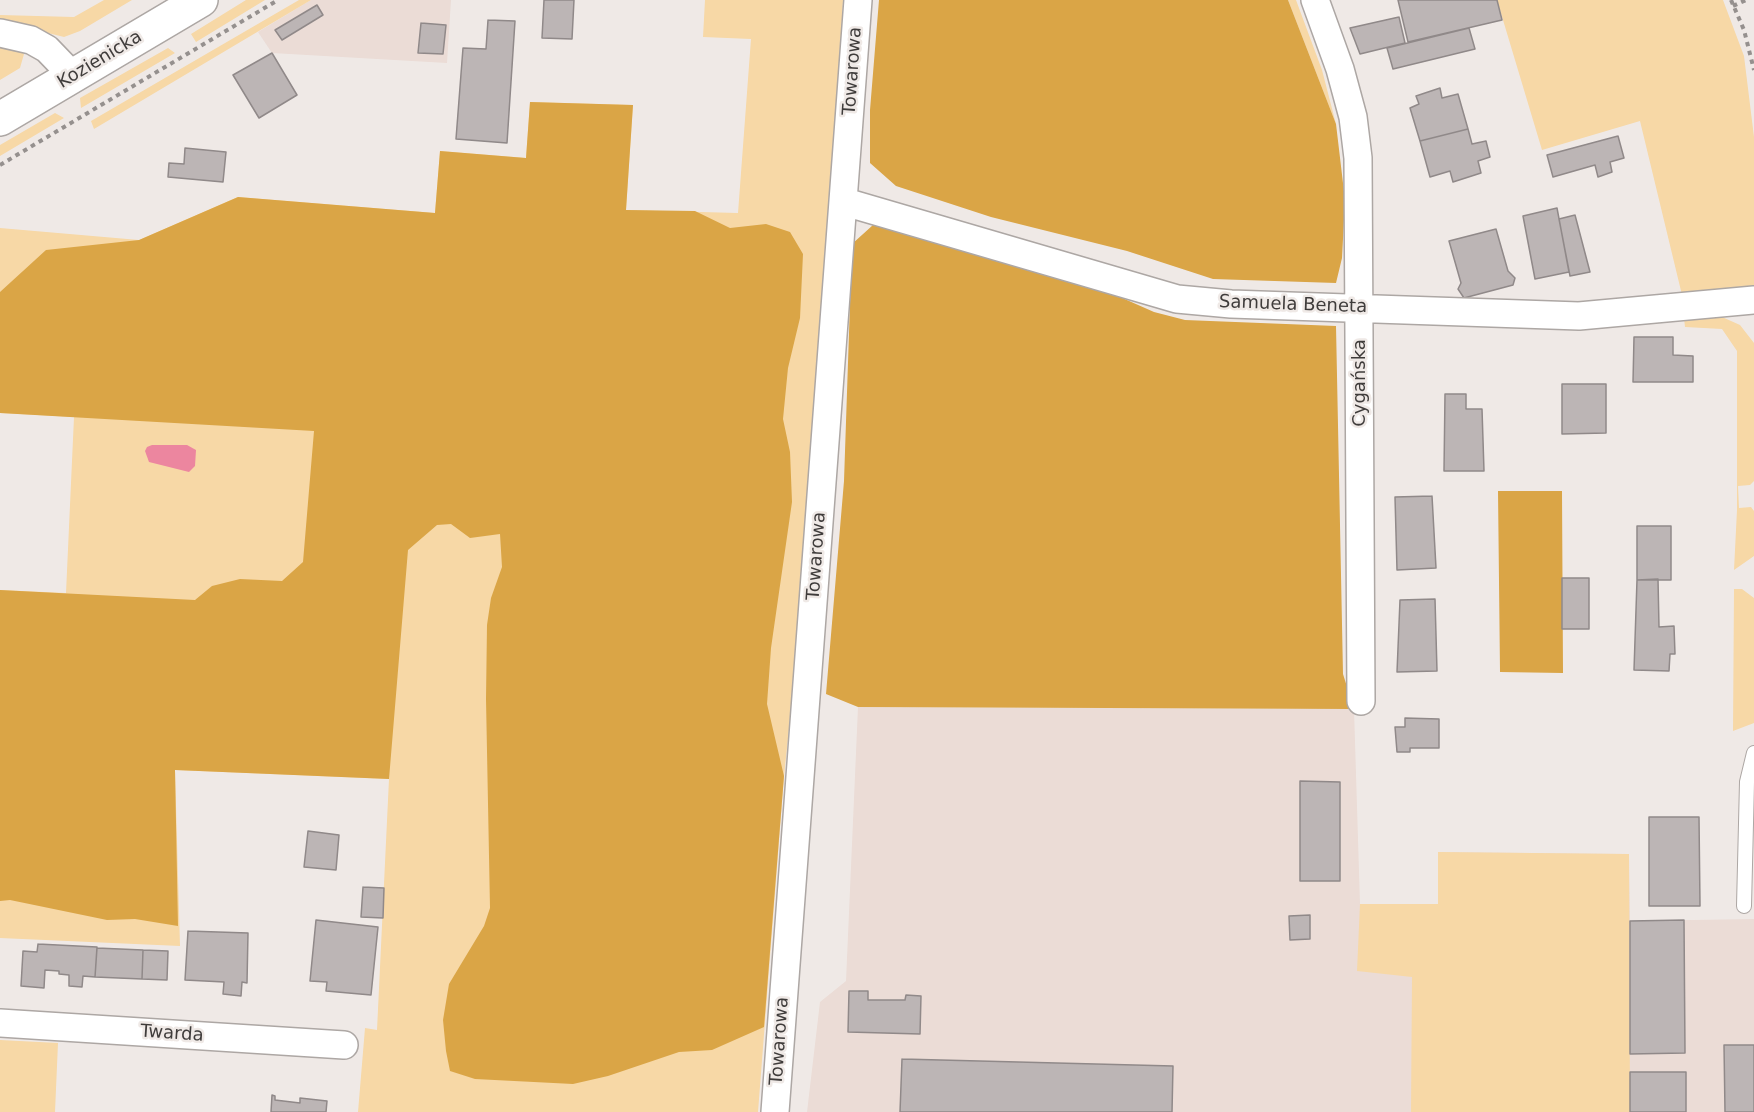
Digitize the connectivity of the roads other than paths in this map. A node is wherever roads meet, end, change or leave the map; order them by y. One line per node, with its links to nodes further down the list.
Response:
1 (201, 0): 5 (main road, Kozienicka)
2 (858, 0): 7 (street, Towarowa)
3 (1315, 0): 9 (street, Cygańska)
4 (0, 33): 5 (street)
5 (73, 76): 6 (main road, Kozienicka)
6 (0, 119)
7 (844, 202): 9 (street, Samuela Beneta); 15 (street, Towarowa)
8 (1754, 300): 9 (street, Samuela Beneta)
9 (1360, 307): 10 (street, Cygańska)
10 (1361, 701)
11 (1754, 753): 12 (lane)
12 (1744, 906)
13 (0, 1023): 14 (street, Twarda)
14 (344, 1045)
15 (775, 1112)

